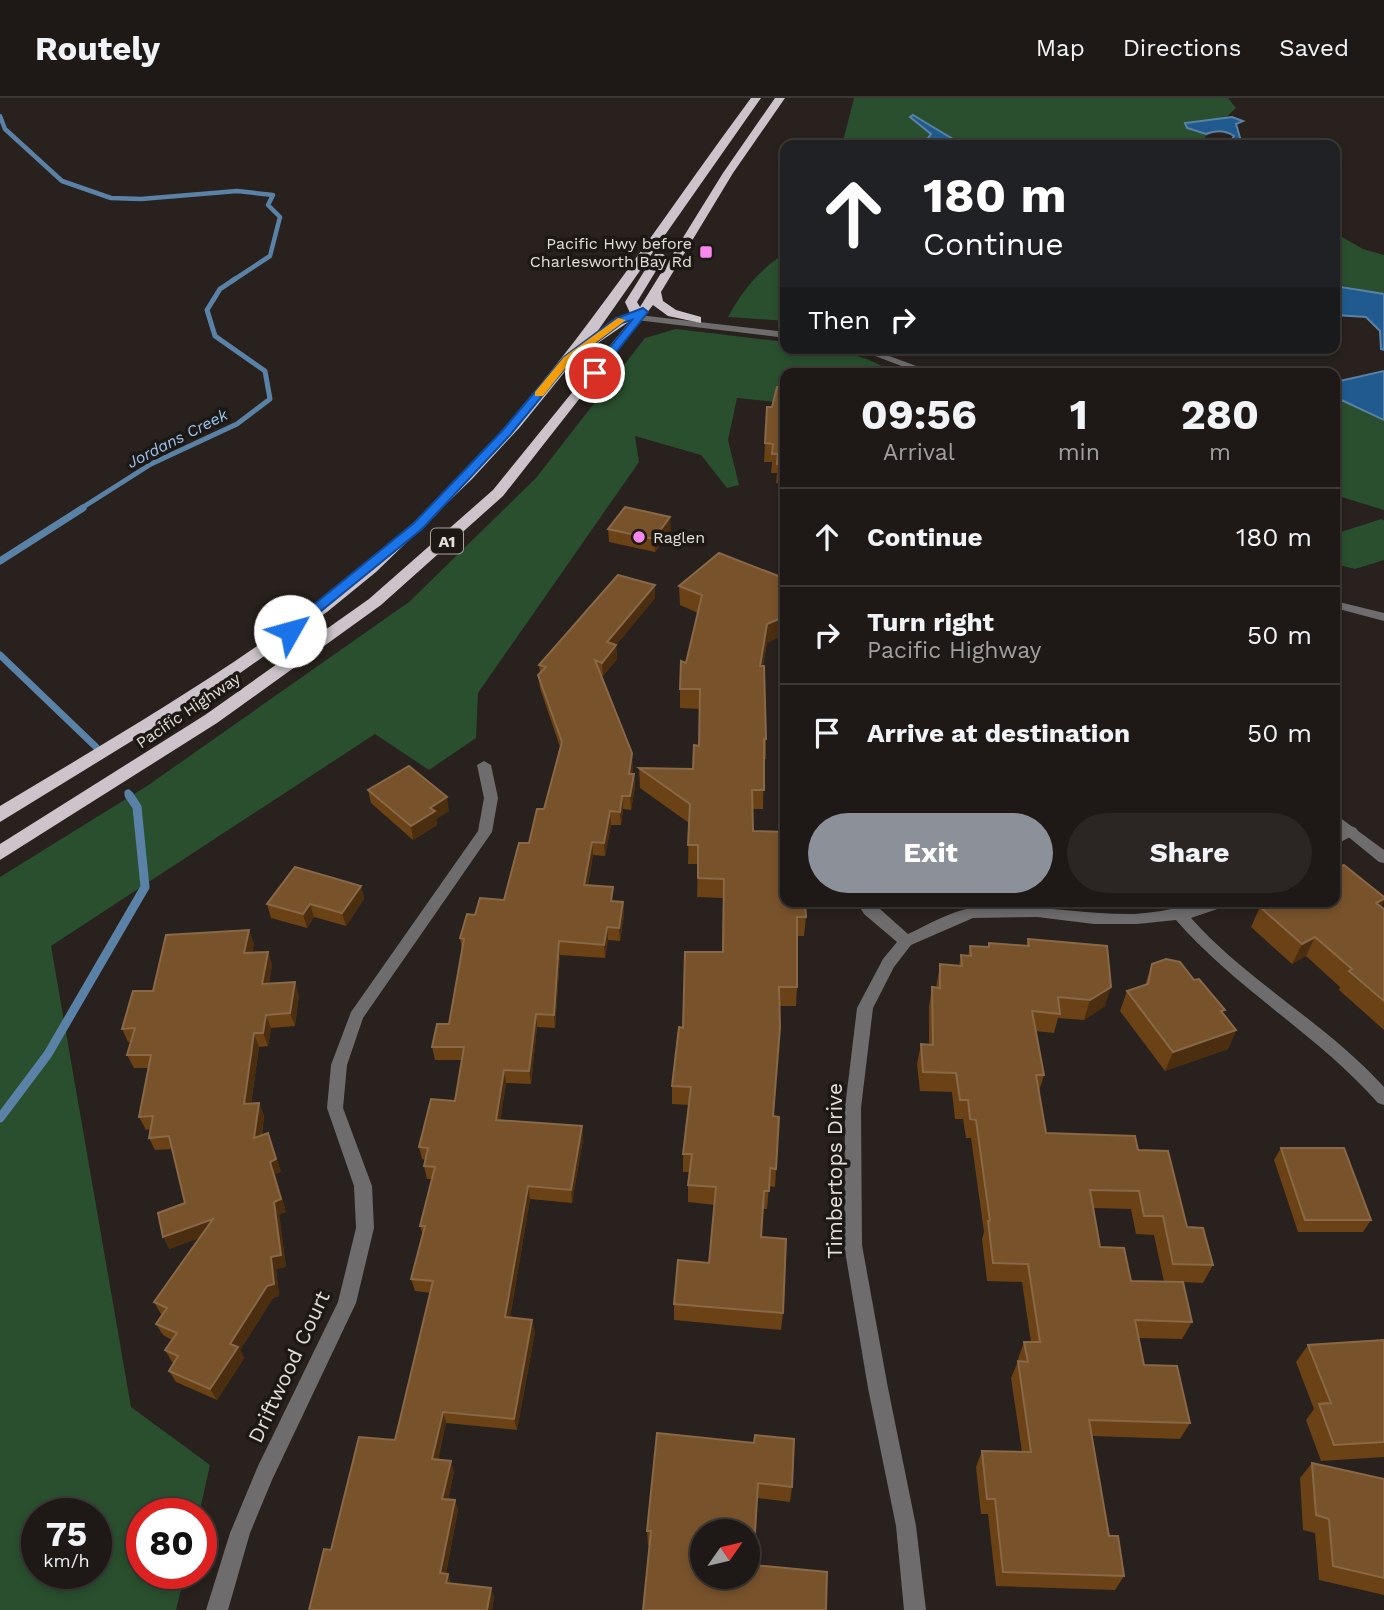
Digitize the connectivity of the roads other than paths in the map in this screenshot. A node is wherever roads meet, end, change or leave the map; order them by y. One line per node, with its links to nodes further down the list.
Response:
1 (756, 98): 3 (highway, Pacific Highway / A1)
2 (780, 98): 4 (highway, Pacific Highway / A1)
3 (661, 232): 5 (highway); 12 (highway, Pacific Highway / A1)
4 (656, 293): 5 (highway, Pacific Highway / A1); 6 (highway)
5 (640, 314): 6 (street); 7 (street); 9 (highway, Pacific Highway / A1); 12 (highway)
6 (697, 320): 8 (street)
7 (668, 321): 8 (street); 9 (highway)
8 (719, 326): 10 (street)
9 (626, 334): 21 (highway, Pacific Highway / A1)
10 (780, 334)
11 (875, 354): 13 (street)
12 (568, 359): 17 (highway, Pacific Highway / A1)
13 (916, 368)
14 (1340, 605): 15 (street)
15 (1384, 617)
16 (485, 765): 28 (street, Driftwood Court)
17 (0, 815)
18 (1340, 822): 19 (street)
19 (1352, 831): 20 (street); 22 (street)
20 (1340, 837)
21 (0, 853)
22 (1384, 858)
23 (867, 907): 26 (street)
24 (1205, 907): 25 (street, Timbertops Drive)
25 (1180, 915): 26 (street, Timbertops Drive); 27 (street)
26 (906, 941): 29 (street, Timbertops Drive)
27 (1384, 1098)
28 (217, 1610)
29 (915, 1610)

